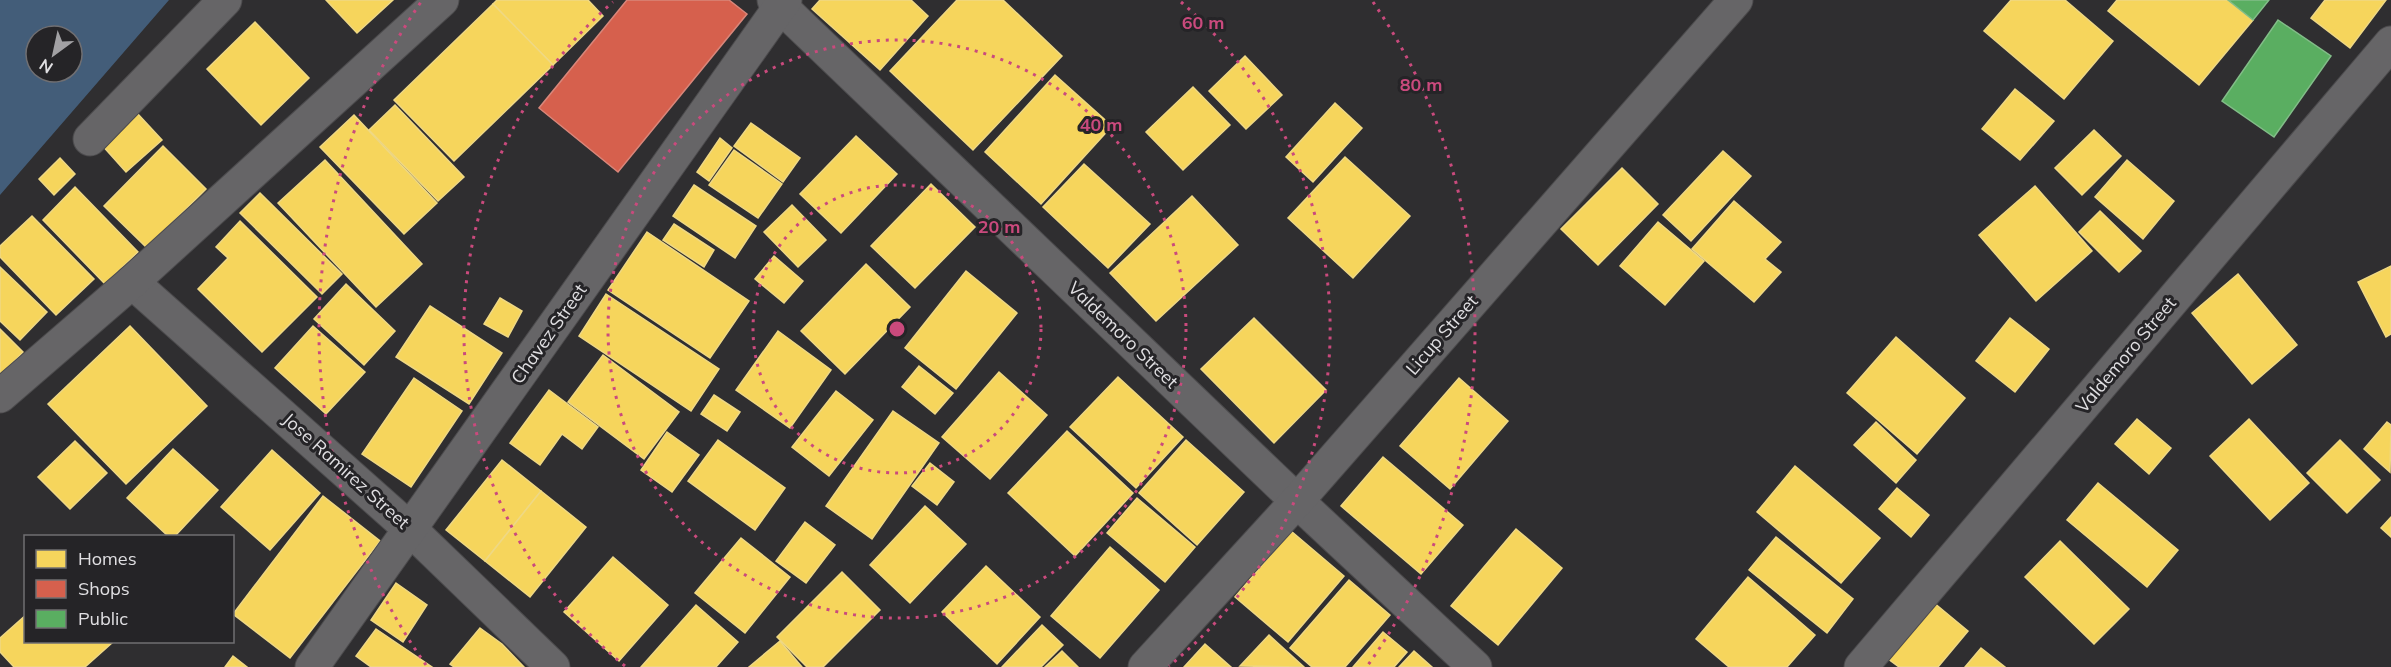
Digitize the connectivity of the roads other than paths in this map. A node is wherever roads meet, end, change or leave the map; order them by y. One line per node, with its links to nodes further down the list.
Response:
1 (225, 0): 6 (street)
2 (442, 0): 7 (street)
3 (1736, 0): 9 (street, Licup Street)
4 (780, 2): 9 (street, Valdemoro Street); 10 (street, Chavez Street)
5 (2391, 43): 15 (street, Valdemoro Street)
6 (90, 139)
7 (132, 282): 8 (street); 10 (street, Jose Ramirez Street)
8 (0, 396)
9 (1297, 501): 13 (street, Licup Street); 14 (street, Valdemoro Street)
10 (411, 530): 11 (street, Chavez Street); 12 (street, Jose Ramirez Street)
11 (312, 667)
12 (554, 667)
13 (1145, 667)
14 (1475, 667)
15 (1862, 667)

